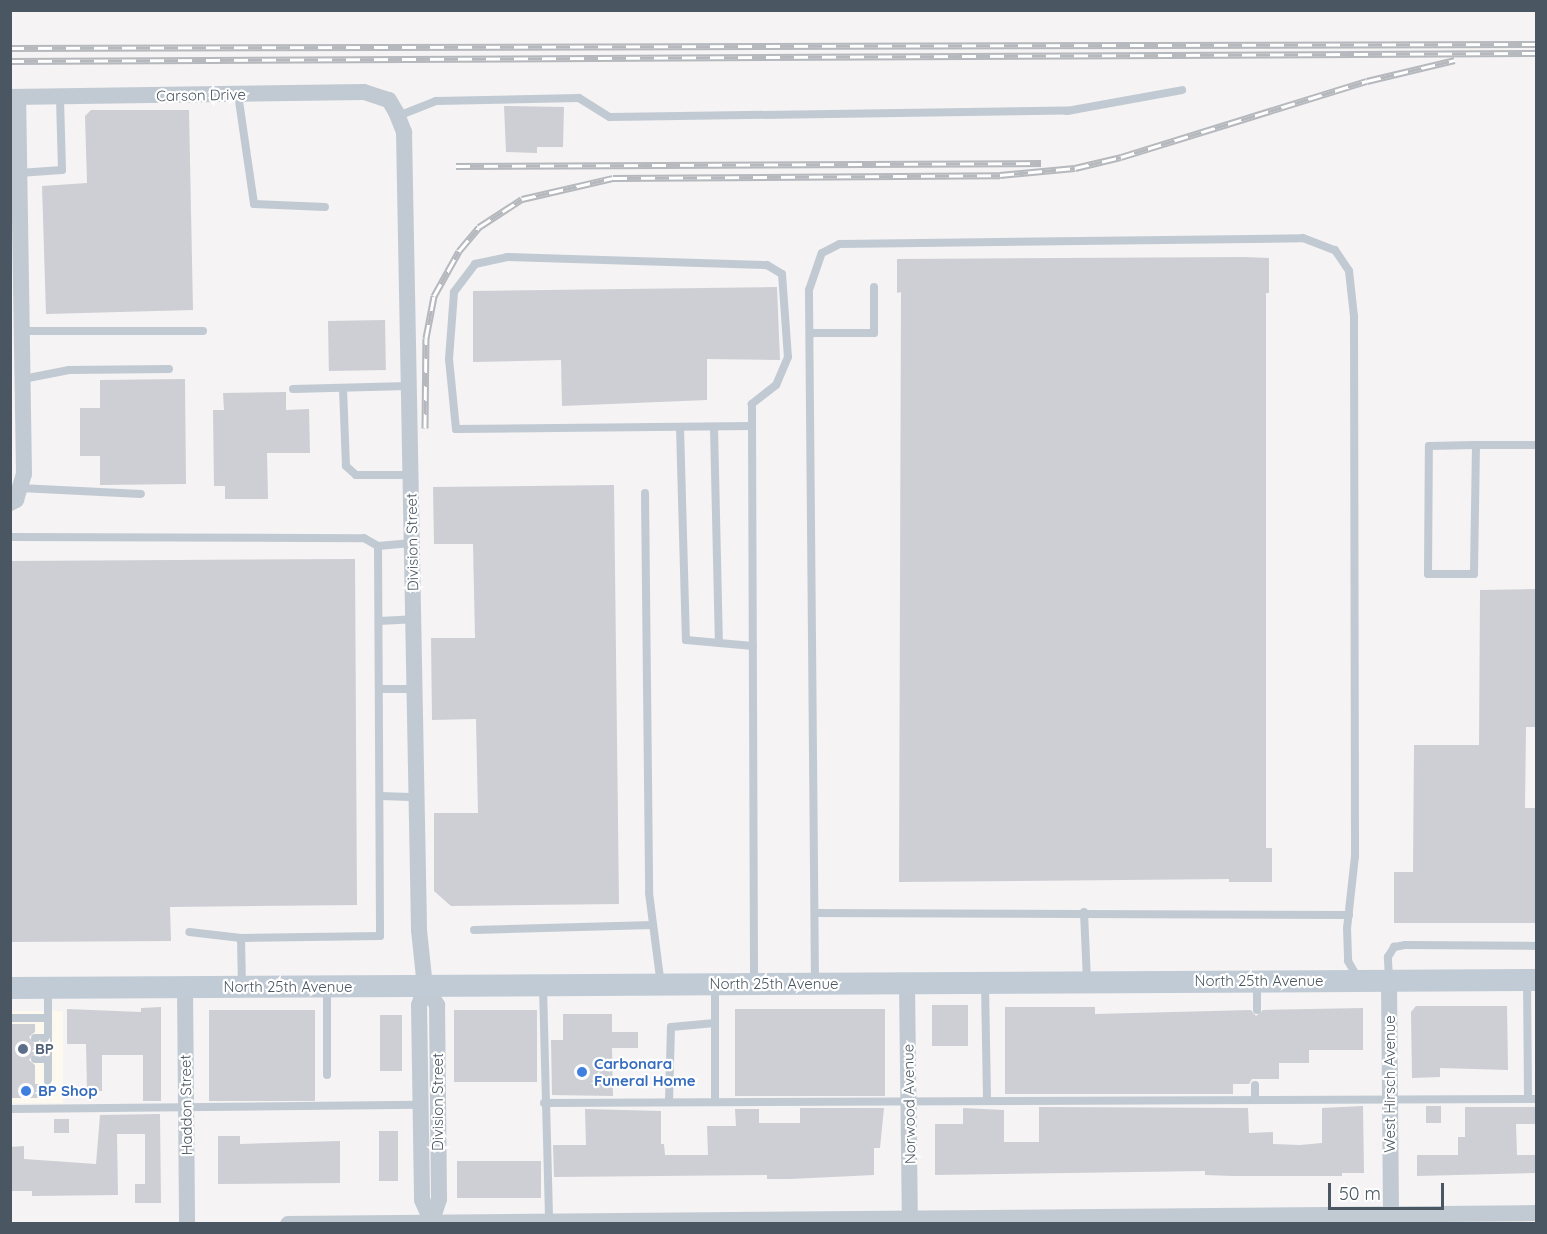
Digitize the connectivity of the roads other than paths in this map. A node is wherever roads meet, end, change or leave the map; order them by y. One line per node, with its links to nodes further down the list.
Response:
1 (1182, 90): 6 (lane)
2 (238, 94): 4 (street, Carson Drive); 5 (street, Carson Drive); 8 (lane)
3 (14, 97): 4 (street, Carson Drive); 7 (street)
4 (60, 97): 7 (lane)
5 (389, 100): 6 (street, Division Street)
6 (398, 116): 15 (street, Division Street)
7 (19, 173): 10 (street)
8 (325, 207)
9 (874, 287): 12 (lane)
10 (22, 331): 11 (lane); 14 (street)
11 (203, 331)
12 (810, 333): 39 (lane); 40 (lane)
13 (169, 369): 14 (lane)
14 (23, 379): 26 (street)
15 (408, 386): 16 (lane); 23 (street, Division Street)
16 (343, 388): 17 (lane); 23 (lane)
17 (293, 389)
18 (752, 426): 19 (lane); 20 (lane); 33 (lane)
19 (680, 427): 20 (lane); 32 (lane)
20 (714, 427): 32 (lane)
21 (1476, 445): 21 (lane); 22 (lane)
22 (1536, 445)
23 (410, 475): 28 (street, Division Street)
24 (645, 493): 41 (lane)
25 (141, 494): 26 (lane)
26 (15, 497)
27 (10, 537): 29 (lane)
28 (412, 543): 29 (lane); 30 (street, Division Street)
29 (378, 546): 31 (lane)
30 (413, 619): 31 (lane); 35 (street, Division Street)
31 (379, 621): 34 (lane)
32 (719, 643): 33 (lane)
33 (753, 646): 52 (lane)
34 (381, 689): 35 (lane); 36 (lane)
35 (414, 689): 37 (street, Division Street)
36 (381, 796): 37 (lane); 44 (lane)
37 (417, 797): 61 (street, Division Street)
38 (1084, 912): 39 (lane); 40 (lane); 50 (lane)
39 (814, 913): 53 (lane)
40 (1349, 915): 48 (lane)
41 (653, 925): 42 (lane); 55 (lane)
42 (474, 930)
43 (189, 932): 44 (lane)
44 (241, 938): 59 (lane)
45 (1536, 945): 49 (lane)
46 (1532, 980): 49 (main road, North 25th Avenue); 77 (lane)
47 (1257, 981): 48 (main road, North 25th Avenue); 50 (main road, North 25th Avenue); 64 (lane)
48 (1360, 981): 49 (main road, North 25th Avenue)
49 (1389, 981): 76 (street, West Hirsch Avenue)
50 (1087, 982): 51 (main road, North 25th Avenue)
51 (985, 983): 54 (main road, North 25th Avenue); 78 (lane)
52 (754, 984): 53 (main road, North 25th Avenue); 56 (main road, North 25th Avenue)
53 (815, 984): 54 (main road, North 25th Avenue)
54 (907, 984): 81 (street, Norwood Avenue)
55 (661, 985): 56 (main road, North 25th Avenue); 57 (main road, North 25th Avenue)
56 (715, 985): 67 (lane)
57 (543, 986): 61 (main road, North 25th Avenue); 82 (lane)
58 (185, 987): 59 (main road, North 25th Avenue); 63 (main road, North 25th Avenue); 84 (street, Haddon Street)
59 (242, 987): 60 (main road, North 25th Avenue)
60 (327, 987): 61 (main road, North 25th Avenue); 72 (lane)
61 (425, 987): 83 (street, Division Street); 90 (street, Division Street)
62 (10, 988): 63 (main road, North 25th Avenue)
63 (48, 988): 66 (lane)
64 (1257, 1010)
65 (10, 1018): 66 (lane)
66 (48, 1018): 69 (lane)
67 (715, 1023): 79 (lane); 80 (lane)
68 (35, 1038): 69 (lane)
69 (48, 1038): 71 (lane)
70 (35, 1059): 71 (lane)
71 (48, 1059): 73 (lane)
72 (327, 1075)
73 (48, 1081)
74 (1255, 1085): 75 (lane)
75 (1255, 1098): 76 (lane); 78 (lane)
76 (1390, 1098): 77 (lane); 87 (street, West Hirsch Avenue)
77 (1532, 1099)
78 (987, 1101): 81 (lane)
79 (669, 1102): 80 (lane); 82 (lane)
80 (715, 1102): 81 (lane)
81 (909, 1102): 88 (street, Norwood Avenue)
82 (544, 1103): 89 (lane)
83 (421, 1105): 84 (lane); 90 (street, Division Street)
84 (186, 1107): 85 (lane); 91 (street, Haddon Street)
85 (10, 1110)
86 (1536, 1213): 87 (street)
87 (1391, 1218): 88 (street)
88 (910, 1220): 89 (street)
89 (549, 1221): 90 (street)
90 (431, 1222): 92 (street)
91 (187, 1224)
92 (288, 1224)

